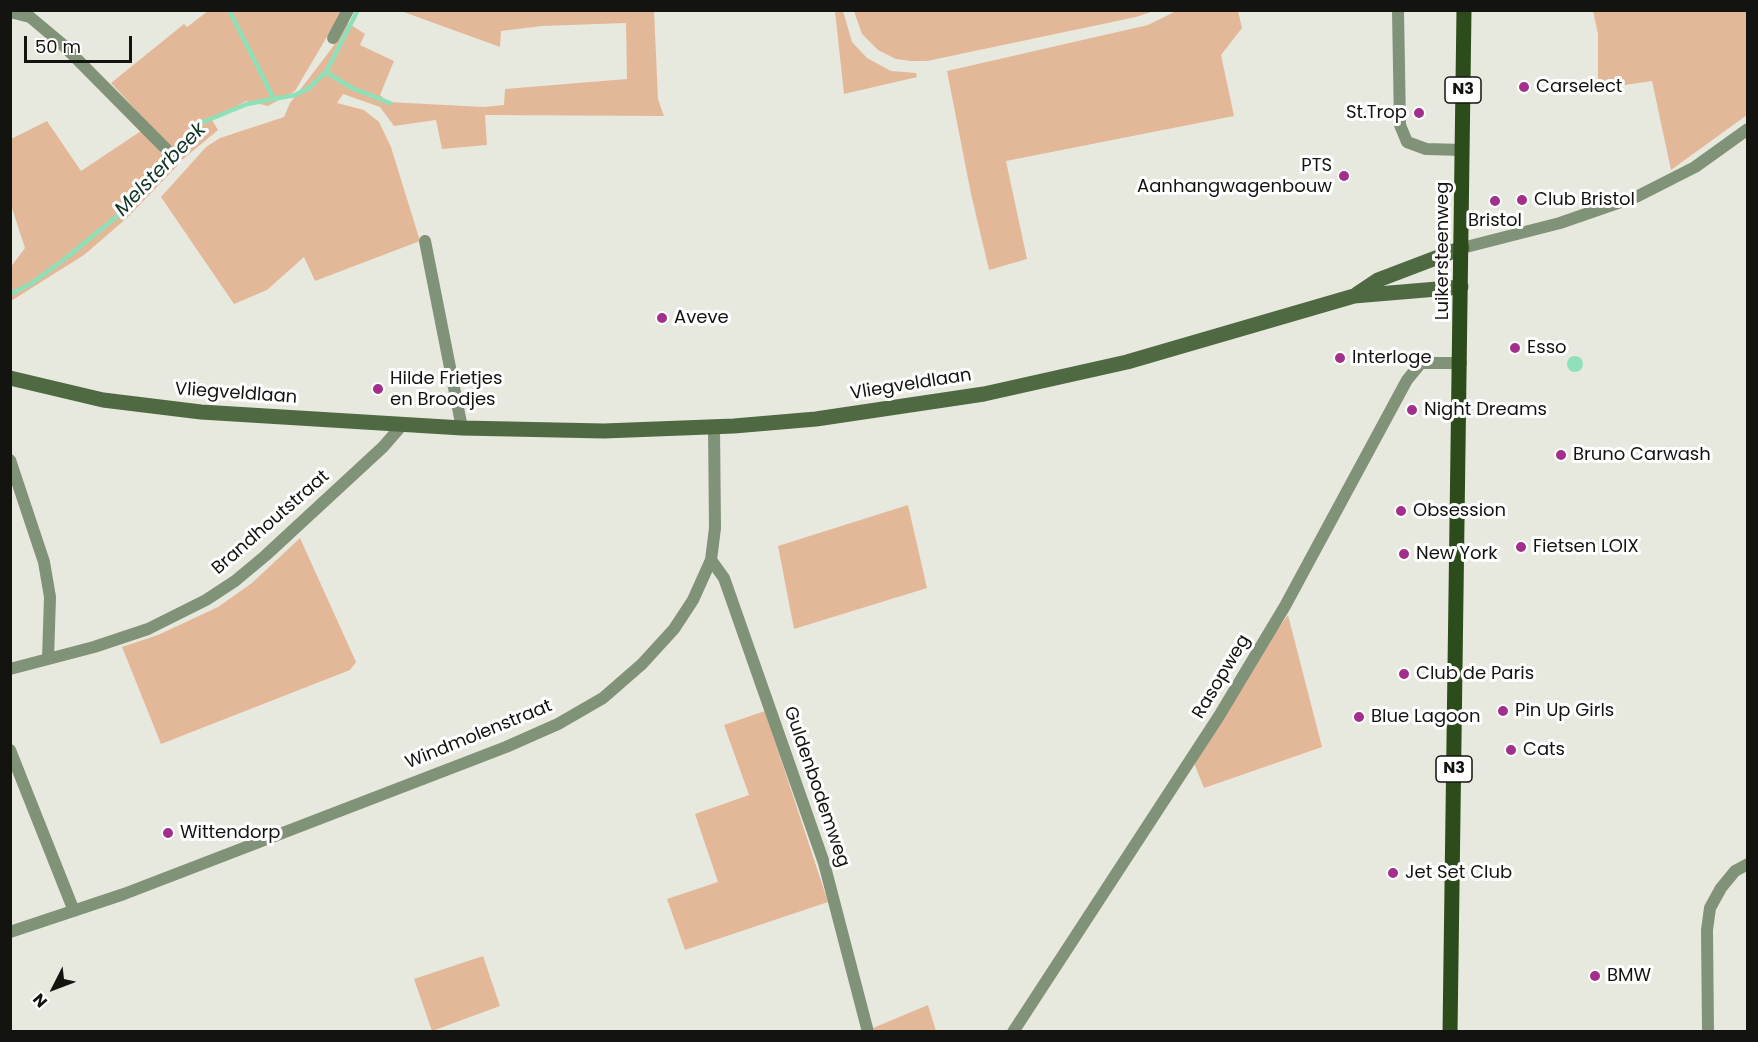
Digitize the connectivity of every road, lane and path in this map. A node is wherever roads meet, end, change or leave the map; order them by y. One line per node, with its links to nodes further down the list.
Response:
1 (348, 10): 5 (street)
2 (1398, 10): 7 (street)
3 (1464, 10): 7 (main road, Luikersteenweg / N3)
4 (10, 12): 8 (street)
5 (333, 38)
6 (1748, 129): 10 (street)
7 (1463, 150): 10 (main road, Luikersteenweg / N3)
8 (170, 153)
9 (425, 241): 17 (street)
10 (1462, 248): 11 (main road, Luikersteenweg / N3); 12 (main road, Vliegveldlaan)
11 (1461, 286): 12 (main road, Vliegveldlaan); 13 (main road, Luikersteenweg / N3)
12 (1354, 296): 16 (main road, Vliegveldlaan)
13 (1461, 363): 27 (street, Rasopweg); 28 (main road, Luikersteenweg / N3)
14 (10, 378): 15 (main road, Vliegveldlaan)
15 (403, 424): 17 (main road, Vliegveldlaan); 20 (street, Brandhoutstraat)
16 (714, 426): 17 (main road, Vliegveldlaan); 19 (street, Windmolenstraat)
17 (462, 428)
18 (10, 460): 20 (street)
19 (711, 560): 24 (street, Windmolenstraat); 26 (street, Guldenbodemweg)
20 (48, 659): 21 (street, Brandhoutstraat)
21 (10, 669)
22 (10, 750): 24 (street)
23 (1748, 864): 29 (street)
24 (74, 911): 25 (street, Windmolenstraat)
25 (10, 932)
26 (868, 1032)
27 (1013, 1032)
28 (1450, 1032)
29 (1708, 1032)

